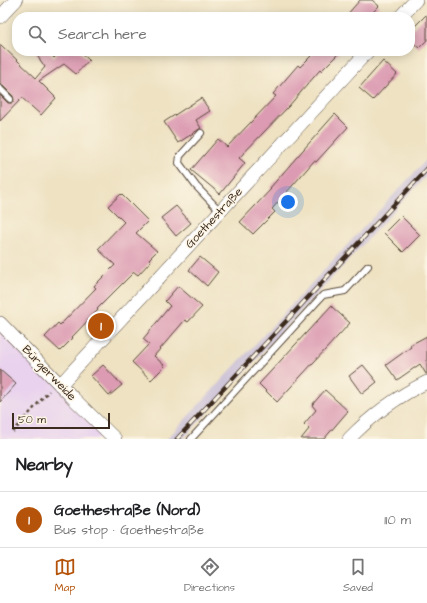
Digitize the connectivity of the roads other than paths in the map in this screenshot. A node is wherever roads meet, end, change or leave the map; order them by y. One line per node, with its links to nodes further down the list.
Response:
1 (16, 0): 4 (street)
2 (416, 0): 3 (street)
3 (405, 12)
4 (0, 17)
5 (363, 56): 9 (street, Goethestraße)
6 (0, 89): 7 (lane)
7 (10, 99)
8 (201, 133): 9 (lane)
9 (220, 211): 13 (street, Goethestraße)
10 (368, 266): 15 (lane)
11 (0, 323): 13 (street, Bürgerweide)
12 (427, 382): 16 (street)
13 (59, 383): 14 (street, Bürgerweide)
14 (115, 439)
15 (190, 439)
16 (349, 439)

